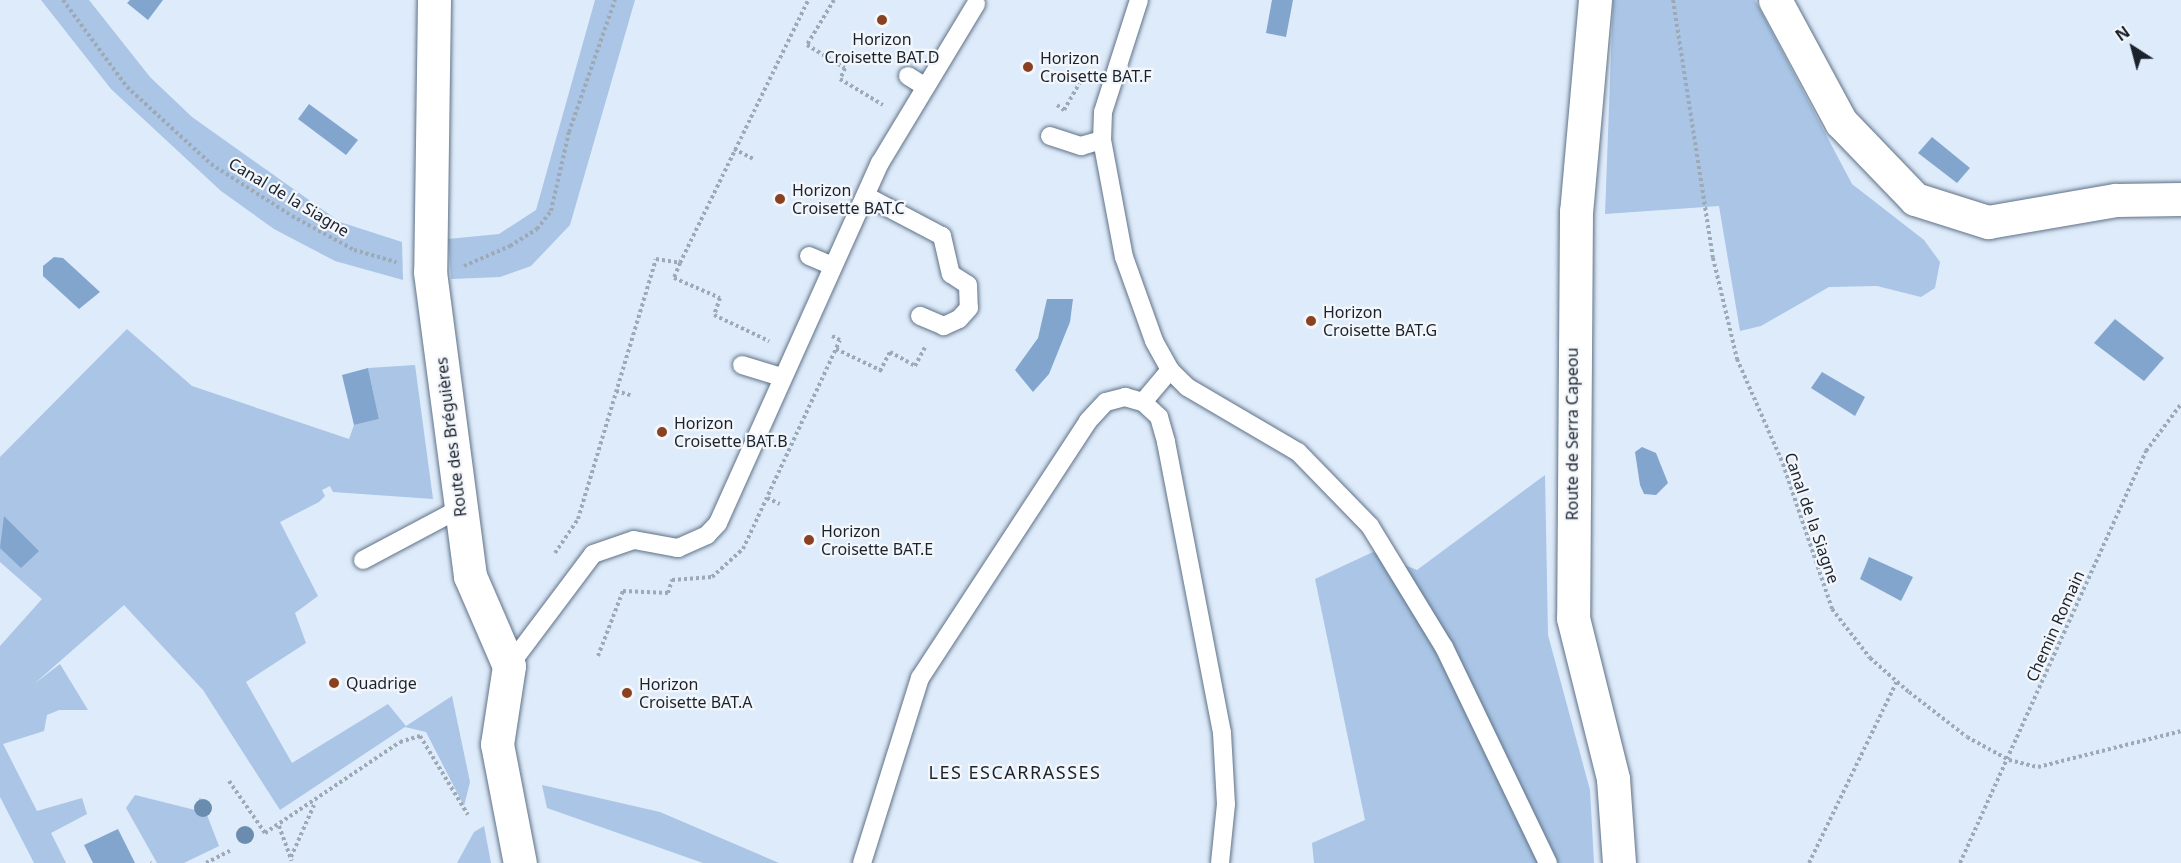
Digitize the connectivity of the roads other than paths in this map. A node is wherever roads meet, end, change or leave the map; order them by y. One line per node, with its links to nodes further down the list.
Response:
1 (434, 0): 19 (street, Route des Bréguières)
2 (1139, 0): 9 (lane)
3 (1595, 0): 26 (street, Route de Serra Capeou)
4 (1774, 0): 11 (street)
5 (976, 4): 7 (lane)
6 (908, 76): 7 (lane)
7 (924, 86): 10 (lane)
8 (1050, 136): 9 (lane)
9 (1102, 140): 16 (lane)
10 (866, 196): 13 (lane); 14 (lane)
11 (2181, 199)
12 (809, 256): 13 (lane)
13 (832, 266): 17 (lane)
14 (920, 316)
15 (742, 365): 17 (lane)
16 (1170, 370): 18 (lane); 25 (lane)
17 (782, 372): 21 (lane)
18 (1143, 402): 23 (lane); 24 (lane)
19 (459, 509): 20 (lane); 21 (street, Route des Bréguières)
20 (363, 560)
21 (509, 666): 22 (street)
22 (520, 863)
23 (862, 863)
24 (1220, 863)
25 (1548, 863)
26 (1619, 863)

